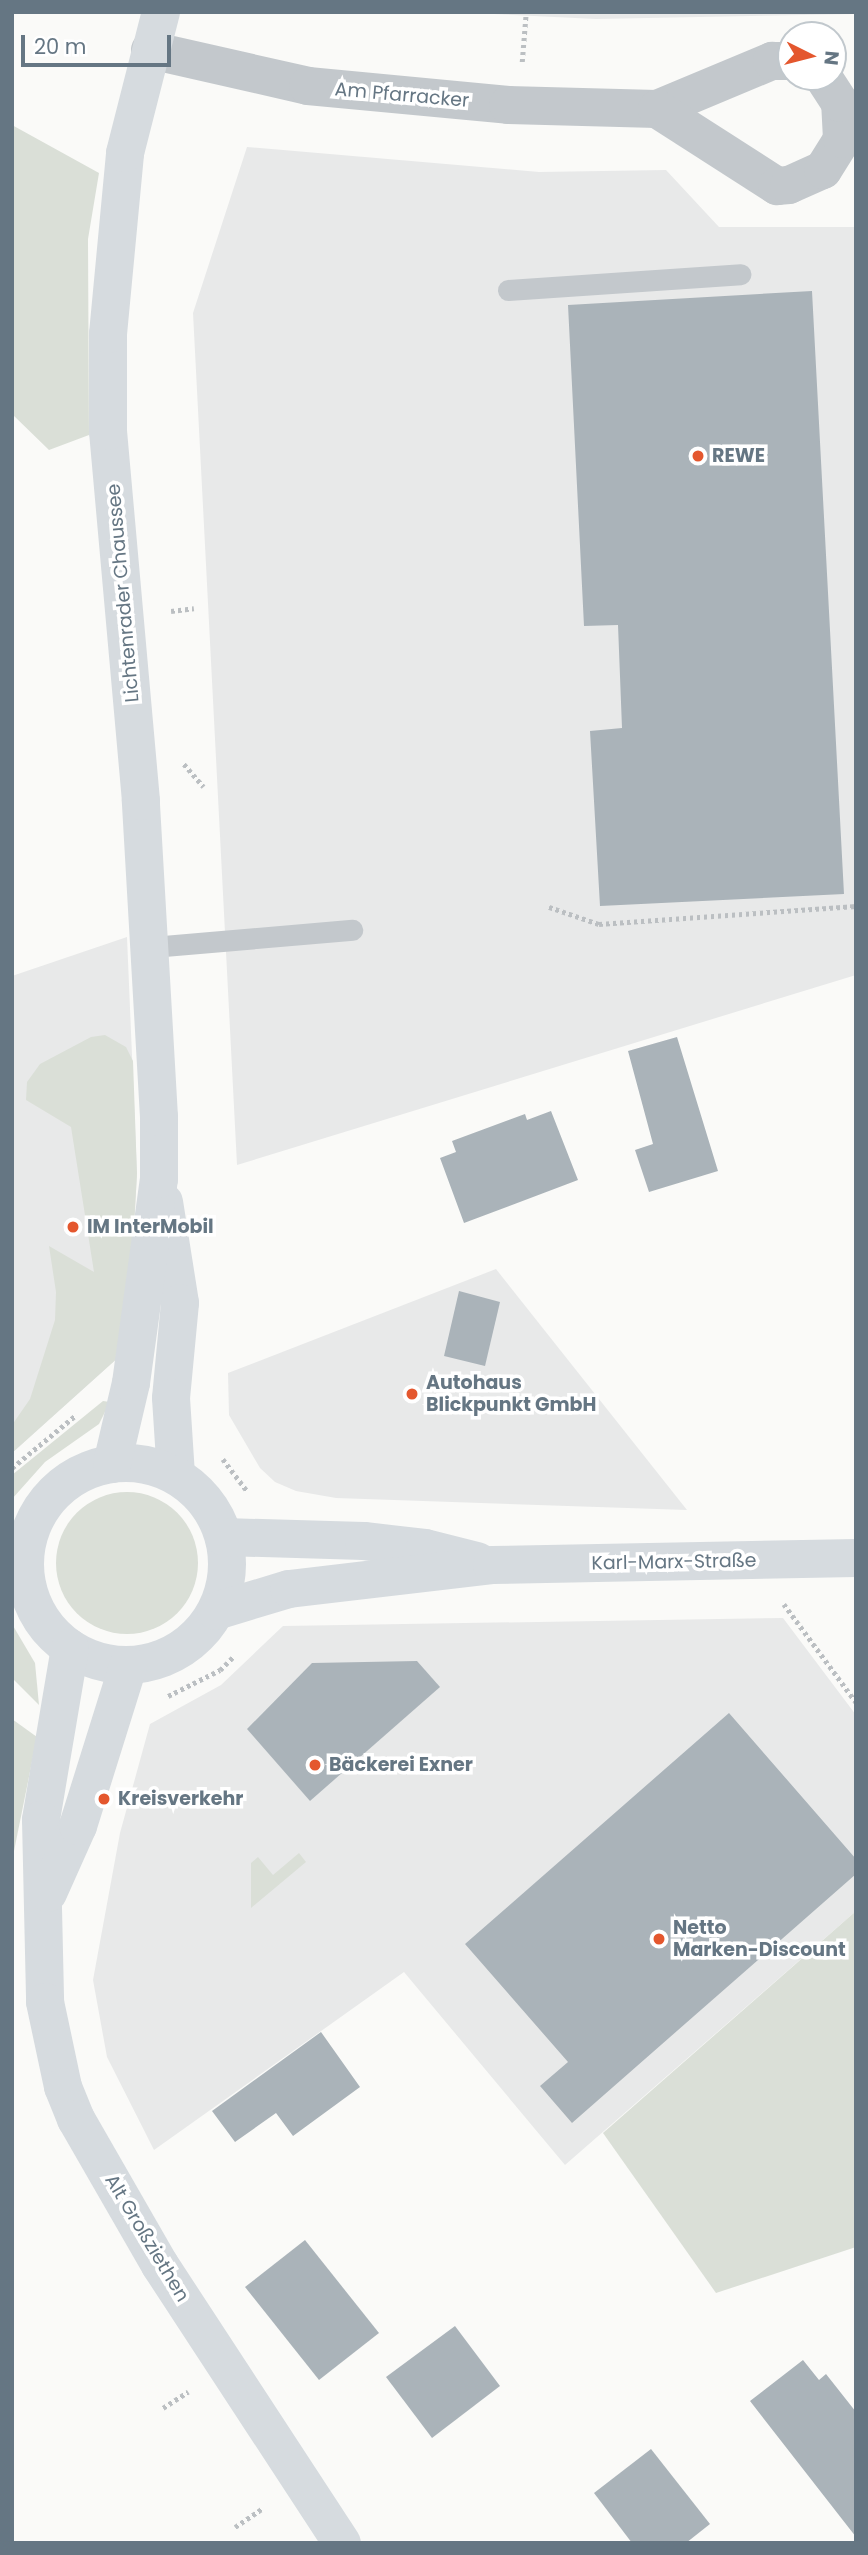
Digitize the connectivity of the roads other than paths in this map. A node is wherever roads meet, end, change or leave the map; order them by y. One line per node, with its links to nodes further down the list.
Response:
1 (161, 12): 2 (street, Lichtenrader Chaussee)
2 (150, 50): 5 (street, Am Pfarracker); 9 (street, Lichtenrader Chaussee)
3 (777, 61): 5 (street, Am Pfarracker)
4 (832, 91): 5 (street)
5 (657, 108)
6 (740, 274): 7 (lane)
7 (509, 290)
8 (352, 930): 9 (lane)
9 (152, 947): 10 (street, Lichtenrader Chaussee)
10 (159, 1179): 11 (street, Lichtenrader Chaussee); 12 (street, Lichtenrader Chaussee)
11 (112, 1464): 12 (street); 13 (street)
12 (176, 1475): 14 (street)
13 (21, 1535): 17 (street)
14 (224, 1537): 16 (street, Karl-Marx-Straße); 18 (street)
15 (856, 1558): 16 (street, Karl-Marx-Straße)
16 (492, 1565): 18 (street, Karl-Marx-Straße)
17 (22, 1600): 19 (street)
18 (216, 1611): 20 (street)
19 (70, 1648): 20 (street); 21 (street, Alt Großziethen)
20 (128, 1666): 21 (street, Alt Großziethen)
21 (44, 1901): 22 (street, Alt Großziethen)
22 (342, 2543)

